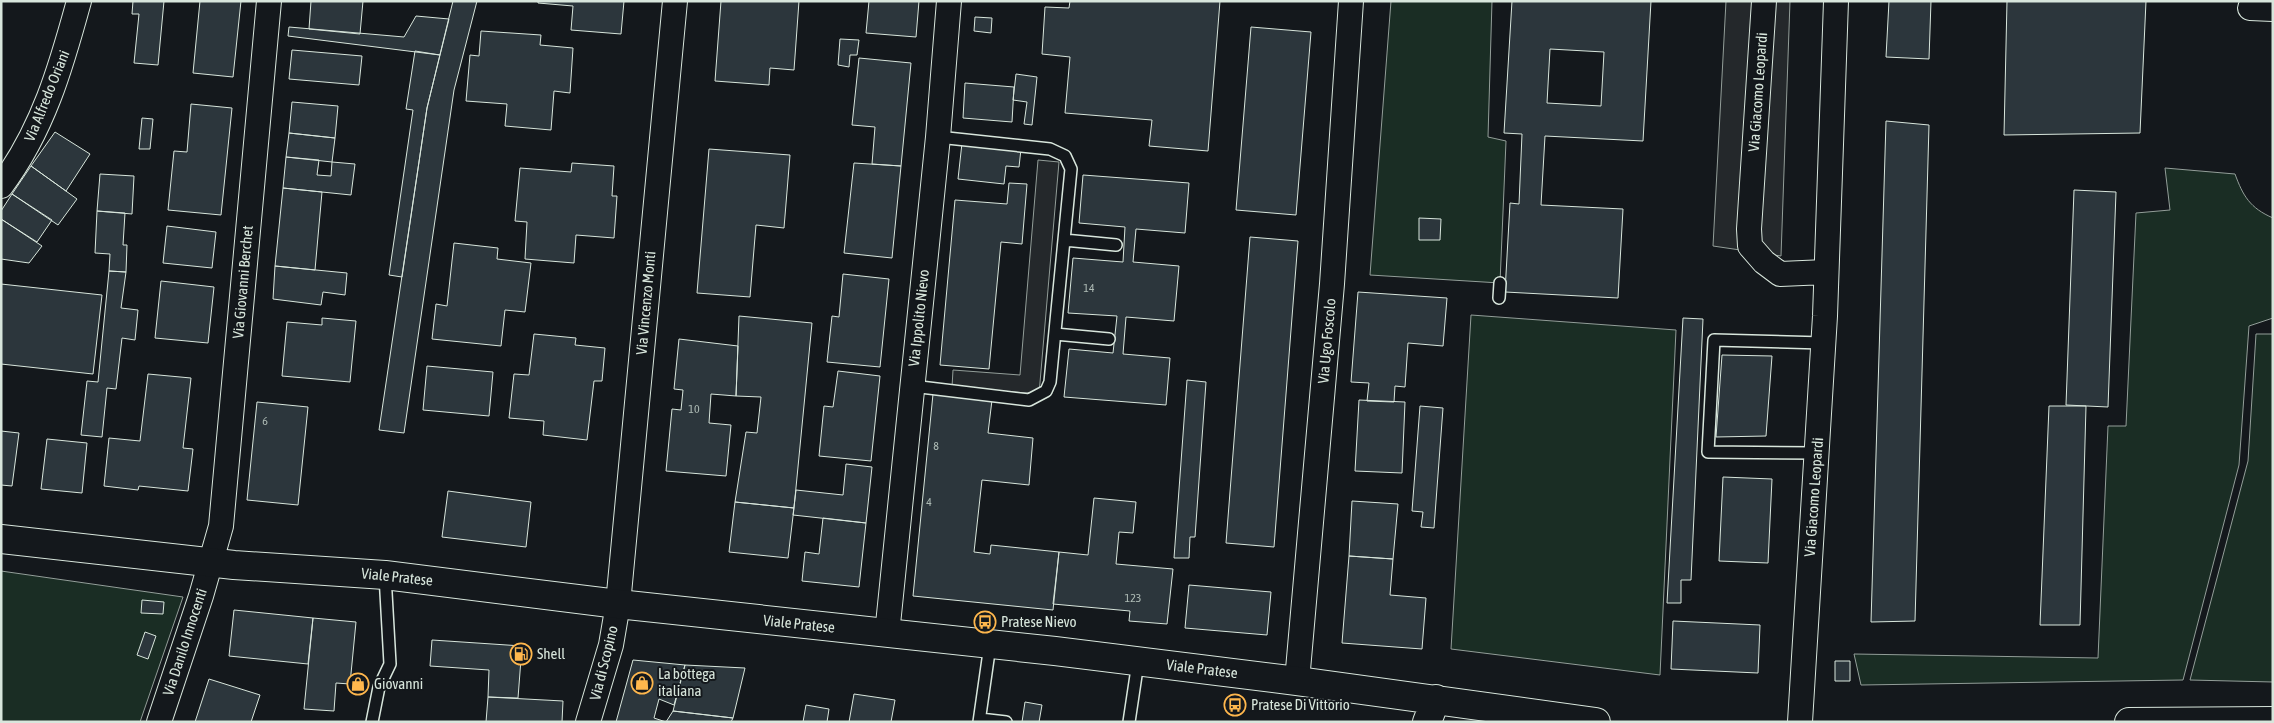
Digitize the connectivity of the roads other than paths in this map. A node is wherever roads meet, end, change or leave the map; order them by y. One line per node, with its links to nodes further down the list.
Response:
1 (79, 1): 9 (street, Via Alfredo Oriani)
2 (269, 1): 21 (street, Via Giovanni Berchet)
3 (675, 1): 23 (street, Via Vincenzo Monti)
4 (950, 1): 8 (street, Via Ippolito Nievo)
5 (1351, 1): 27 (street, Via Ugo Foscolo)
6 (1764, 1): 12 (street, Via Giacomo Leopardi)
7 (1836, 1): 12 (street, Via Giacomo Leopardi)
8 (938, 137): 10 (lane); 18 (street, Via Ippolito Nievo)
9 (1, 186)
10 (1064, 240): 11 (lane); 15 (lane)
11 (1116, 245)
12 (1826, 272): 17 (street, Via Giacomo Leopardi)
13 (1500, 283): 14 (lane)
14 (1499, 298)
15 (1055, 334): 16 (lane); 18 (lane)
16 (1109, 338)
17 (1823, 343): 19 (street, Via Giacomo Leopardi); 19 (lane)
18 (912, 386): 24 (street, Via Ippolito Nievo)
19 (1816, 453): 37 (street, Via Giacomo Leopardi)
20 (1, 539): 21 (street, Viale Pratese)
21 (211, 562): 22 (street, Viale Pratese); 31 (street, Via Danilo Innocenti)
22 (385, 575): 23 (street, Viale Pratese); 32 (lane)
23 (618, 604): 24 (street, Viale Pratese); 33 (street, Via di Scopino)
24 (887, 634): 25 (street, Viale Pratese)
25 (990, 645): 26 (street, Viale Pratese); 29 (lane)
26 (1138, 662): 27 (street, Viale Pratese); 35 (lane)
27 (1297, 681): 28 (street, Viale Pratese)
28 (1431, 710): 36 (street, Viale Pratese)
29 (980, 720): 34 (lane)
30 (2273, 721): 38 (street)
31 (158, 722)
32 (372, 722)
33 (588, 722)
34 (1006, 722)
35 (1129, 722)
36 (1596, 722)
37 (1800, 722)
38 (2129, 722)

